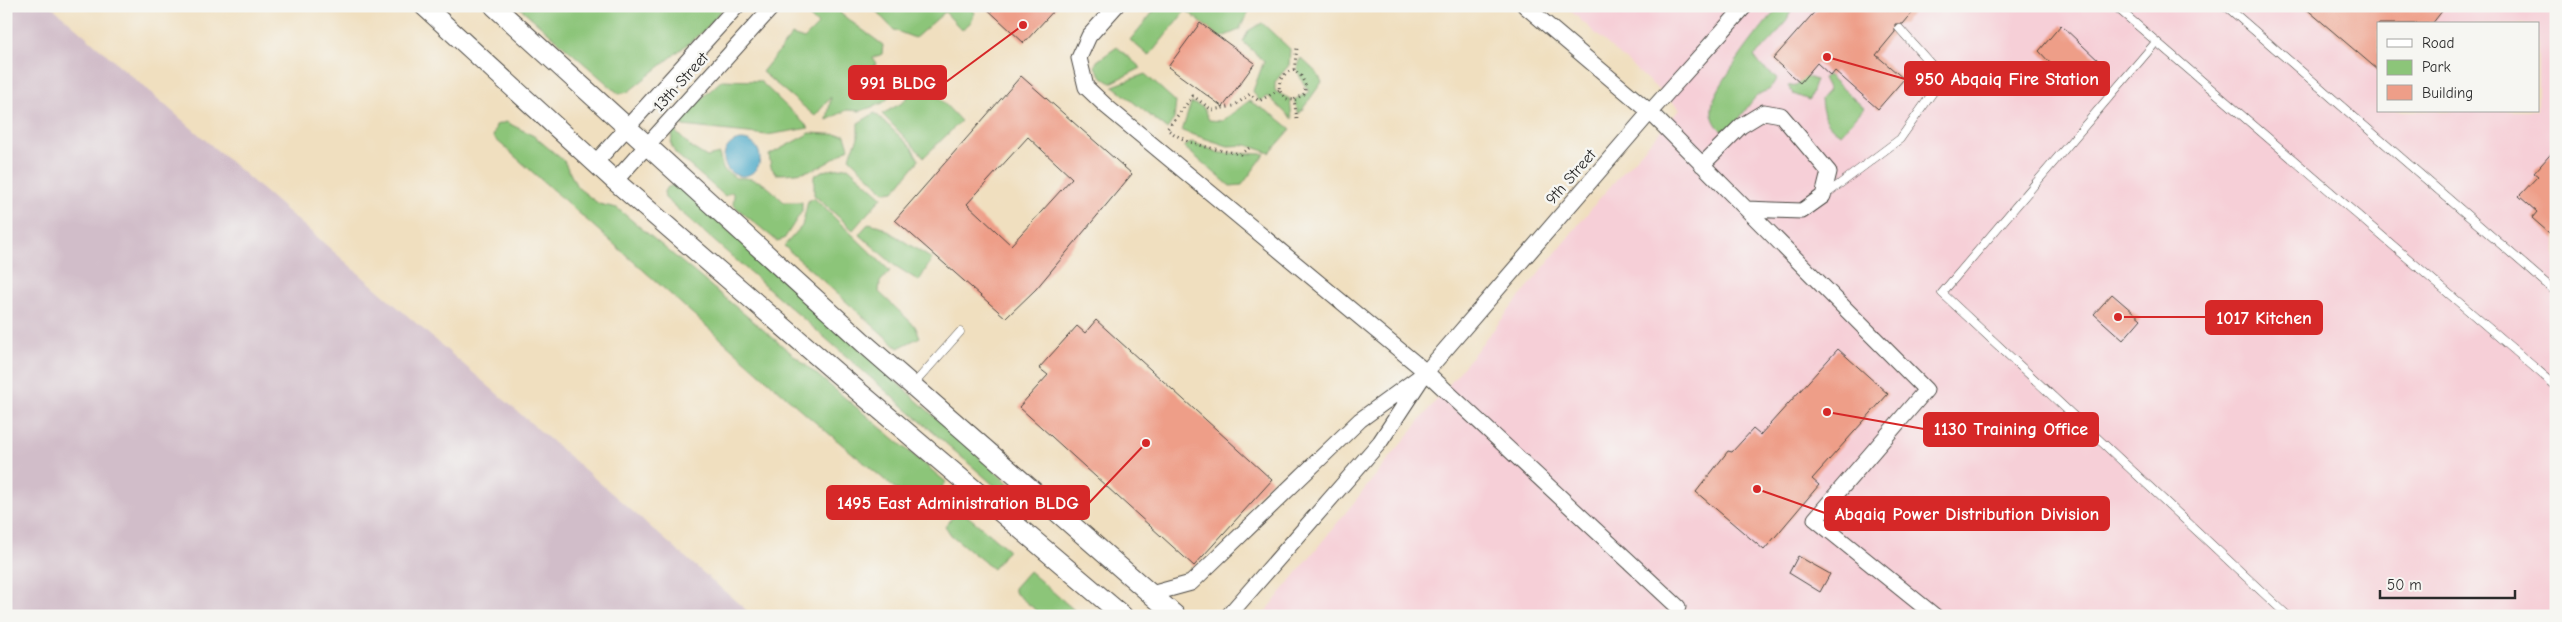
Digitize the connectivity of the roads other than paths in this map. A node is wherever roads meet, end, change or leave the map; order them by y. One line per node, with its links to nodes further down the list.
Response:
1 (424, 6): 15 (street)
2 (494, 6): 13 (street)
3 (737, 6): 13 (street, 13th Street)
4 (773, 6): 14 (street, 13th Street)
5 (1116, 6): 22 (street)
6 (1524, 6): 12 (street)
7 (1745, 6): 12 (street, 9th Street)
8 (2115, 6): 11 (lane)
9 (2226, 6): 20 (lane)
10 (1899, 28): 18 (lane)
11 (2156, 42): 24 (lane); 31 (lane)
12 (1650, 112): 16 (street); 22 (street, 9th Street)
13 (627, 127): 14 (street); 15 (street, 13th Street)
14 (647, 146): 17 (street, 13th Street); 23 (street)
15 (595, 163): 17 (street)
16 (1702, 165): 18 (street); 19 (street)
17 (615, 181): 27 (street)
18 (1823, 196): 19 (street)
19 (1746, 209): 30 (street)
20 (2556, 292)
21 (960, 332): 23 (lane)
22 (1426, 372): 25 (street); 26 (street); 29 (street)
23 (913, 385): 25 (street)
24 (2556, 386)
25 (1151, 594): 28 (street)
26 (1678, 607)
27 (1123, 616)
28 (1176, 616)
29 (1228, 616)
30 (1935, 616)
31 (2288, 616)

